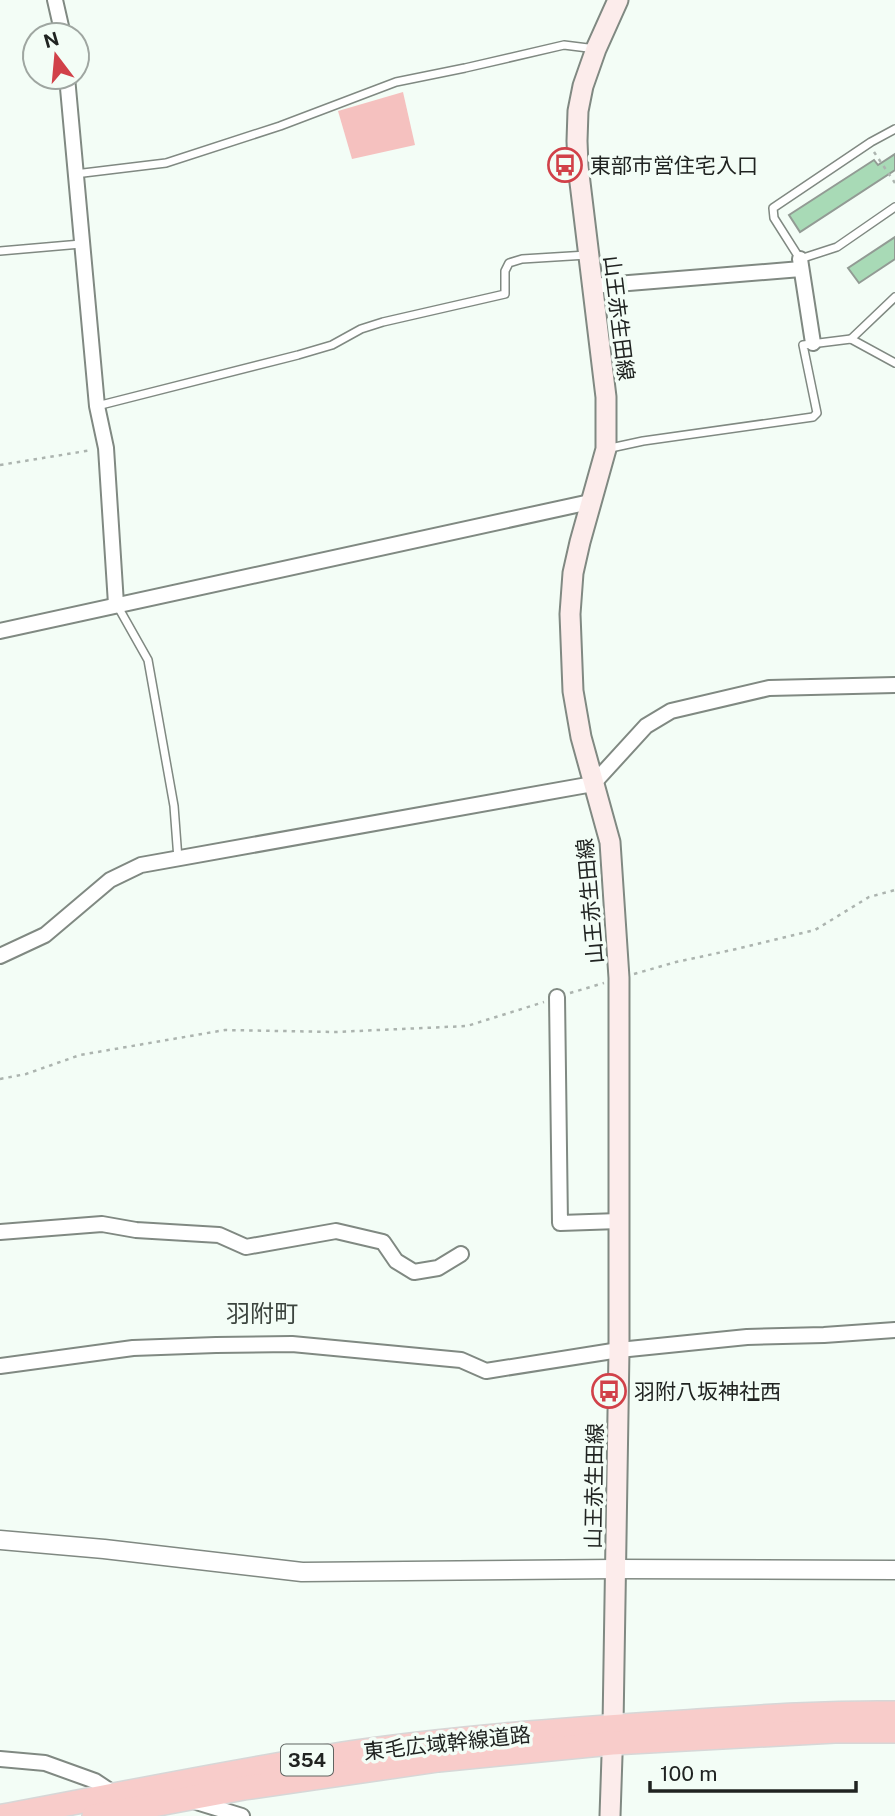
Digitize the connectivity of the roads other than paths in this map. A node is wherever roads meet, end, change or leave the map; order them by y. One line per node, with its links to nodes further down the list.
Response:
1 (55, 0): 3 (street)
2 (618, 0): 4 (main road, 山王赤生田線)
3 (60, 21)
4 (596, 49): 7 (lane); 11 (main road, 山王赤生田線)
5 (68, 91): 7 (street)
6 (895, 129): 12 (lane)
7 (75, 174): 9 (street)
8 (895, 207): 12 (lane)
9 (81, 244): 10 (lane); 18 (street)
10 (0, 251)
11 (588, 255): 13 (main road, 山王赤生田線); 18 (lane)
12 (800, 264): 13 (street); 16 (street)
13 (592, 286): 19 (main road, 山王赤生田線)
14 (895, 297): 15 (lane)
15 (851, 340): 16 (lane); 17 (lane)
16 (813, 343): 19 (lane)
17 (895, 363)
18 (97, 406): 21 (street)
19 (606, 449): 20 (main road, 山王赤生田線)
20 (590, 502): 21 (street); 24 (main road, 山王赤生田線)
21 (116, 604): 22 (street); 25 (lane)
22 (0, 631)
23 (895, 685): 24 (street)
24 (593, 783): 25 (street); 28 (main road, 山王赤生田線)
25 (178, 859): 26 (street)
26 (0, 956)
27 (557, 997): 28 (street)
28 (619, 1221): 32 (main road, 山王赤生田線)
29 (0, 1233): 30 (street)
30 (461, 1254)
31 (895, 1331): 32 (street)
32 (619, 1350): 33 (street); 35 (main road, 山王赤生田線)
33 (0, 1366)
34 (0, 1540): 35 (street)
35 (616, 1569): 36 (street); 39 (main road, 山王赤生田線)
36 (895, 1570)
37 (895, 1713): 39 (highway, 東毛広域幹線道路 / 354)
38 (895, 1731): 39 (highway, 東毛広域幹線道路 / 354)
39 (613, 1735): 41 (highway, 東毛広域幹線道路 / 354); 42 (highway, 東毛広域幹線道路 / 354); 46 (main road, 山王赤生田線)
40 (0, 1759): 41 (street)
41 (116, 1795): 43 (highway, 東毛広域幹線道路 / 354)
42 (185, 1799): 44 (highway, 東毛広域幹線道路 / 354); 45 (street)
43 (4, 1816)
44 (94, 1816)
45 (242, 1816)
46 (610, 1816)

